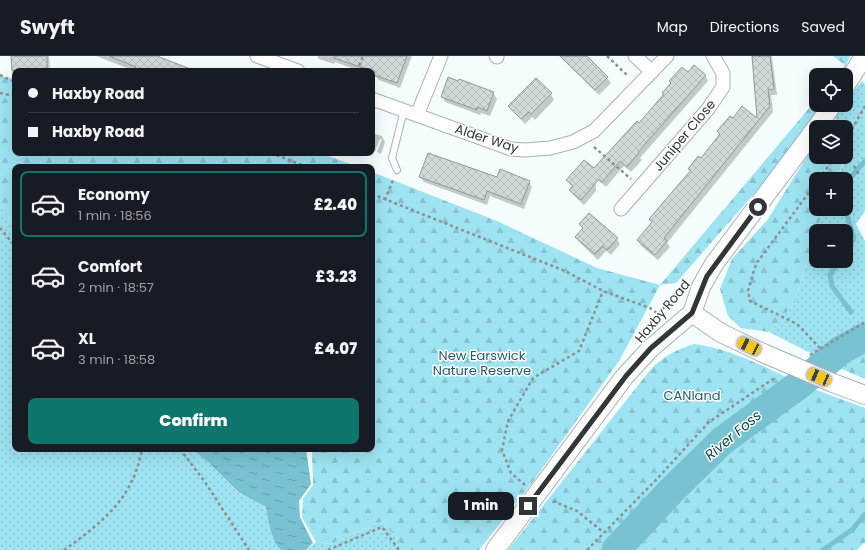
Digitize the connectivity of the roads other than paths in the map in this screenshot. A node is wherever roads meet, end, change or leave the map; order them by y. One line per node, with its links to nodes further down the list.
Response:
1 (257, 56): 6 (street)
2 (441, 56): 13 (street)
3 (635, 56): 9 (street)
4 (667, 56): 9 (street, Alder Way)
5 (713, 56): 16 (street, Juniper Close)
6 (286, 61): 8 (street)
7 (864, 61): 10 (street)
8 (294, 68)
9 (652, 72): 13 (street, Alder Way)
10 (853, 76)
11 (375, 100): 12 (street, Alder Way)
12 (404, 110): 13 (street, Alder Way); 15 (lane)
13 (417, 114)
14 (809, 137): 17 (street, Haxby Road)
15 (397, 170)
16 (621, 208)
17 (692, 313): 18 (street, bridge); 19 (street, Haxby Road)
18 (865, 395)
19 (495, 550)

